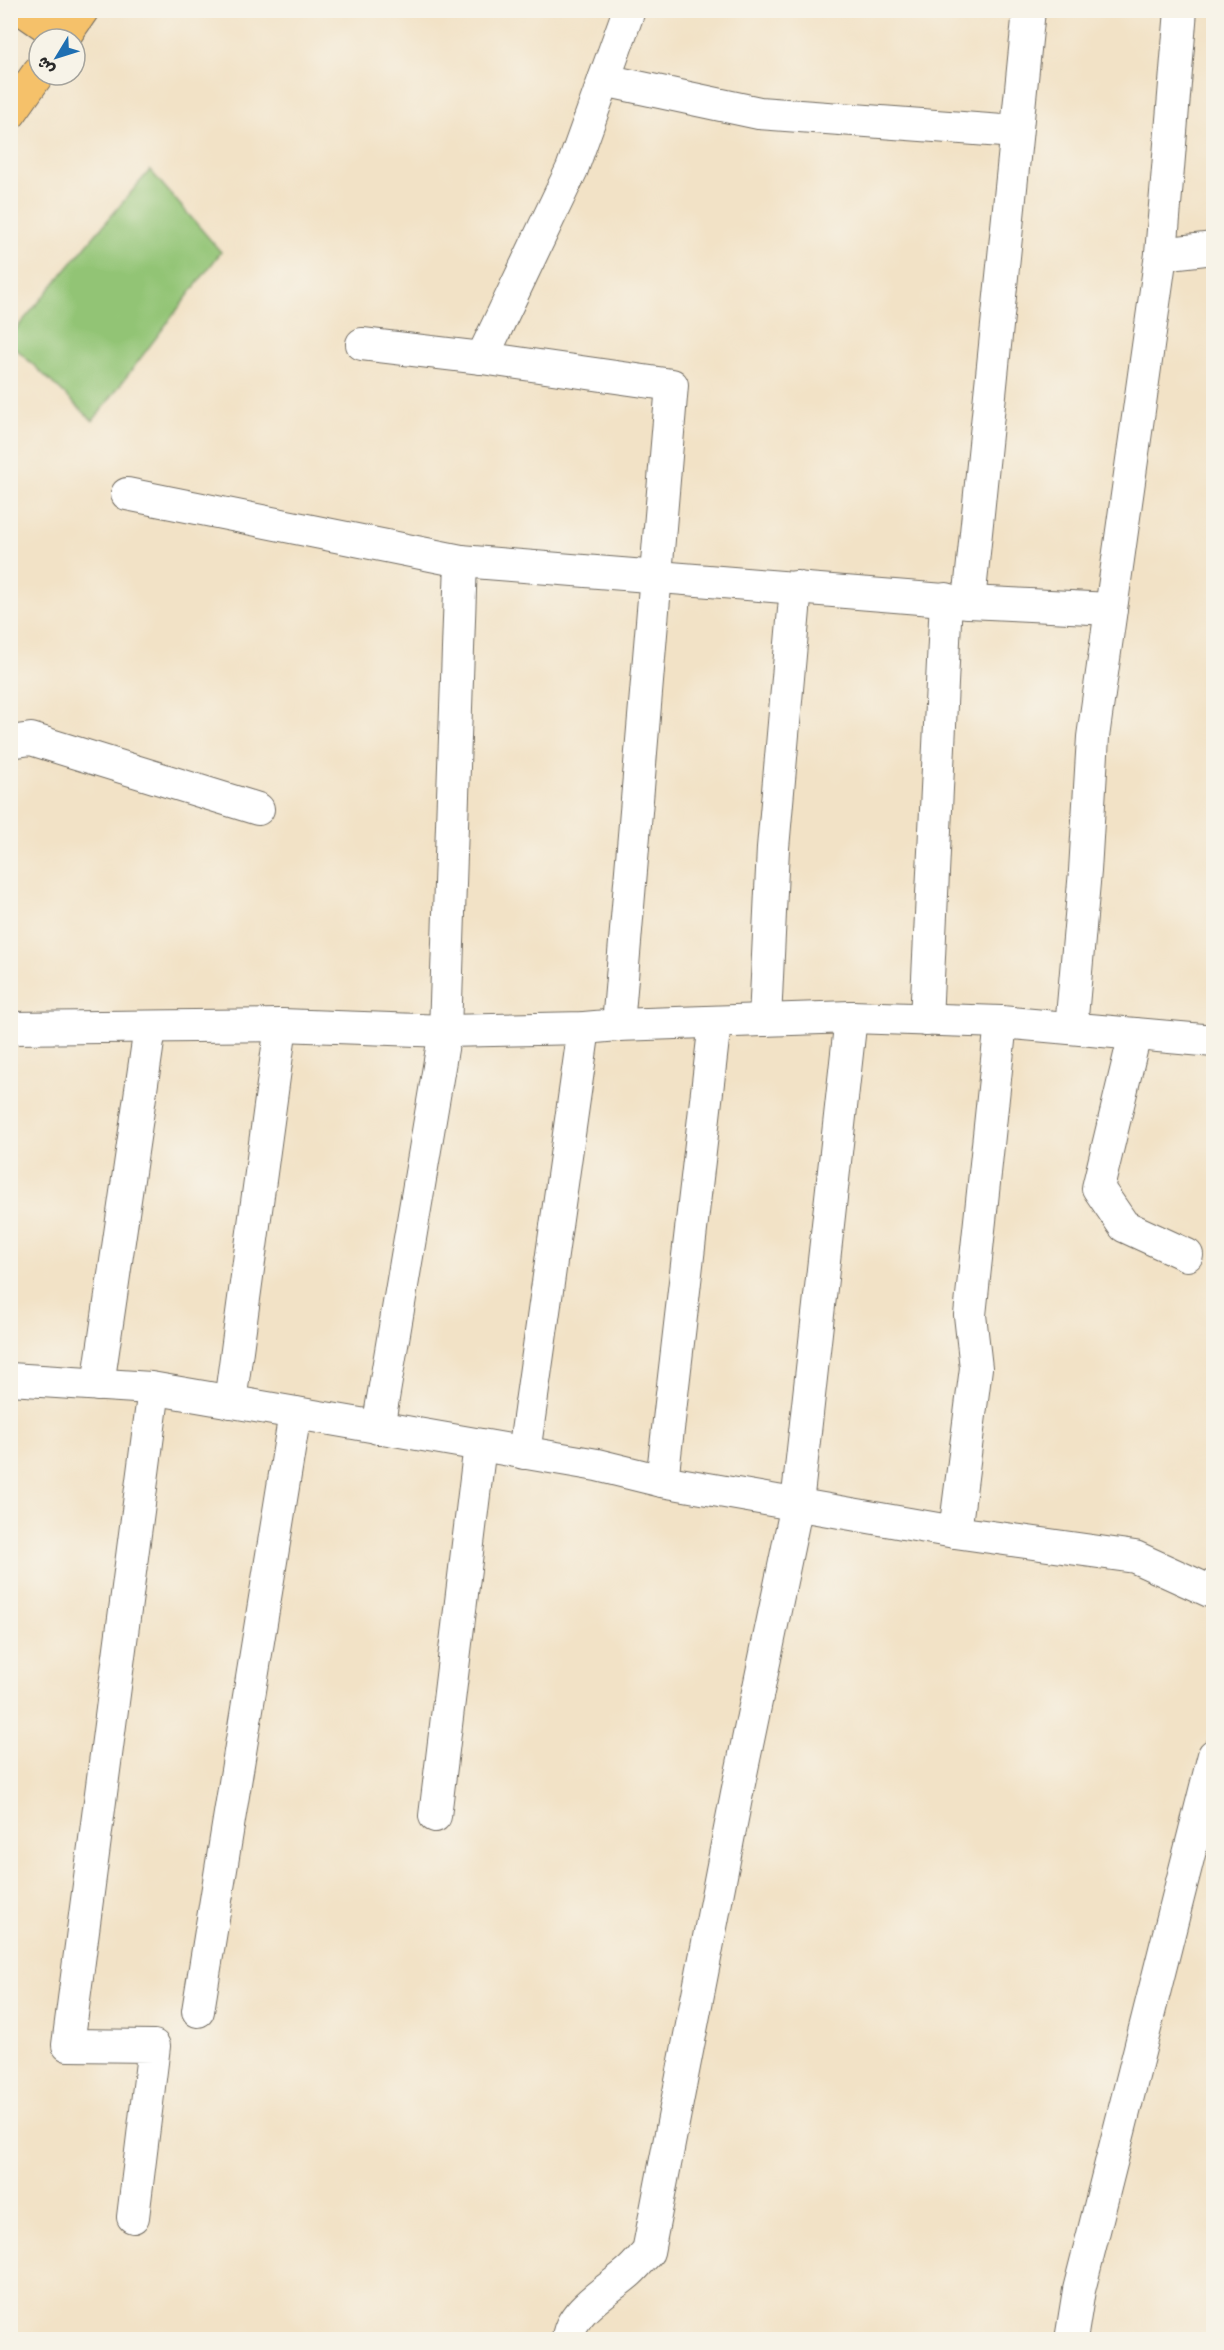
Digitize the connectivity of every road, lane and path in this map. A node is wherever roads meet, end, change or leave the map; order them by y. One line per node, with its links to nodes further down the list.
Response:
1 (24, 10): 6 (main road)
2 (82, 10): 7 (main road)
3 (629, 10): 8 (street)
4 (1029, 10): 11 (street)
5 (1181, 10): 13 (street)
6 (47, 27)
7 (70, 27)
8 (604, 80): 11 (street); 15 (street)
9 (28, 87): 10 (main road)
10 (10, 113)
11 (1016, 132): 20 (street)
12 (1214, 248): 13 (street)
13 (1161, 254): 21 (street)
14 (362, 344): 15 (street)
15 (482, 358): 18 (street)
16 (127, 494): 17 (street)
17 (461, 561): 18 (street); 35 (street)
18 (656, 575): 19 (street); 30 (street)
19 (796, 587): 20 (street); 25 (street)
20 (957, 601): 21 (street); 26 (street)
21 (1111, 609): 34 (street)
22 (10, 742): 23 (street)
23 (258, 809)
24 (851, 1017): 25 (street); 26 (street); 48 (street)
25 (765, 1020): 27 (street)
26 (926, 1020): 28 (street)
27 (715, 1022): 30 (street); 47 (street)
28 (1000, 1022): 34 (street); 49 (street)
29 (281, 1025): 32 (street); 35 (street); 42 (street)
30 (618, 1025): 33 (street)
31 (10, 1028): 32 (street)
32 (150, 1028): 40 (street)
33 (584, 1028): 35 (street); 46 (street)
34 (1071, 1028): 36 (street)
35 (445, 1031): 44 (street)
36 (1136, 1034): 37 (street); 38 (street)
37 (1214, 1041)
38 (1187, 1254)
39 (10, 1379): 40 (street)
40 (98, 1385): 41 (street)
41 (154, 1389): 42 (street); 54 (street)
42 (230, 1402): 43 (street)
43 (295, 1413): 44 (street); 53 (street)
44 (378, 1428): 45 (street)
45 (480, 1445): 46 (street); 52 (street)
46 (524, 1453): 47 (street)
47 (662, 1481): 48 (street)
48 (797, 1504): 49 (street); 55 (street)
49 (955, 1532): 50 (street)
50 (1214, 1593)
51 (1214, 1755): 56 (street)
52 (435, 1816)
53 (198, 2011)
54 (133, 2217)
55 (568, 2340)
56 (1071, 2340)

